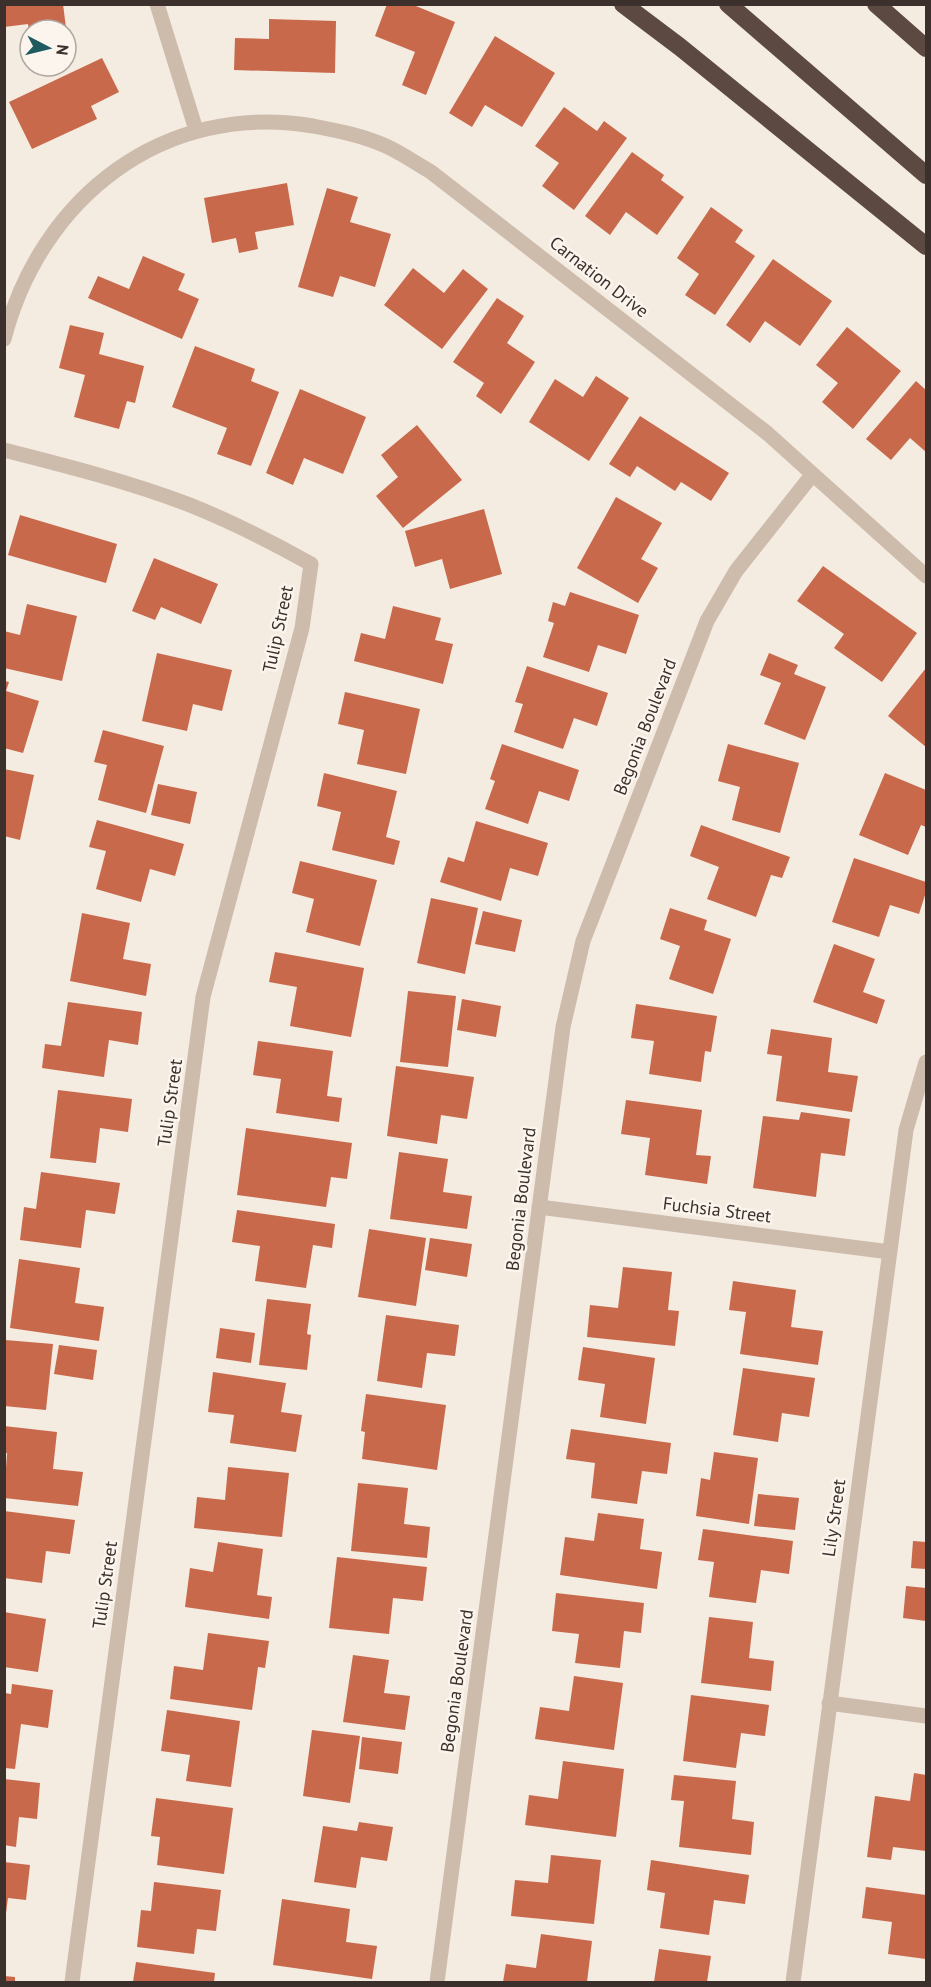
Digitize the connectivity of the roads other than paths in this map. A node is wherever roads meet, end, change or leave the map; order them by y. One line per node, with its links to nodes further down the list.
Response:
1 (157, 4): 6 (street)
2 (623, 4): 8 (highway)
3 (728, 4): 7 (highway)
4 (876, 4): 5 (highway)
5 (927, 48)
6 (196, 130): 9 (street, Carnation Drive); 11 (street, Carnation Drive)
7 (927, 175)
8 (927, 246)
9 (4, 339)
10 (4, 450): 18 (street, Tulip Street)
11 (812, 475): 12 (street, Carnation Drive); 14 (street, Begonia Boulevard)
12 (927, 576)
13 (927, 1062): 15 (street, Lily Street)
14 (539, 1206): 15 (street, Fuchsia Street); 19 (street, Begonia Boulevard)
15 (890, 1252): 16 (street, Lily Street)
16 (829, 1703): 17 (street); 20 (street, Lily Street)
17 (927, 1716)
18 (72, 1983)
19 (437, 1983)
20 (794, 1983)

